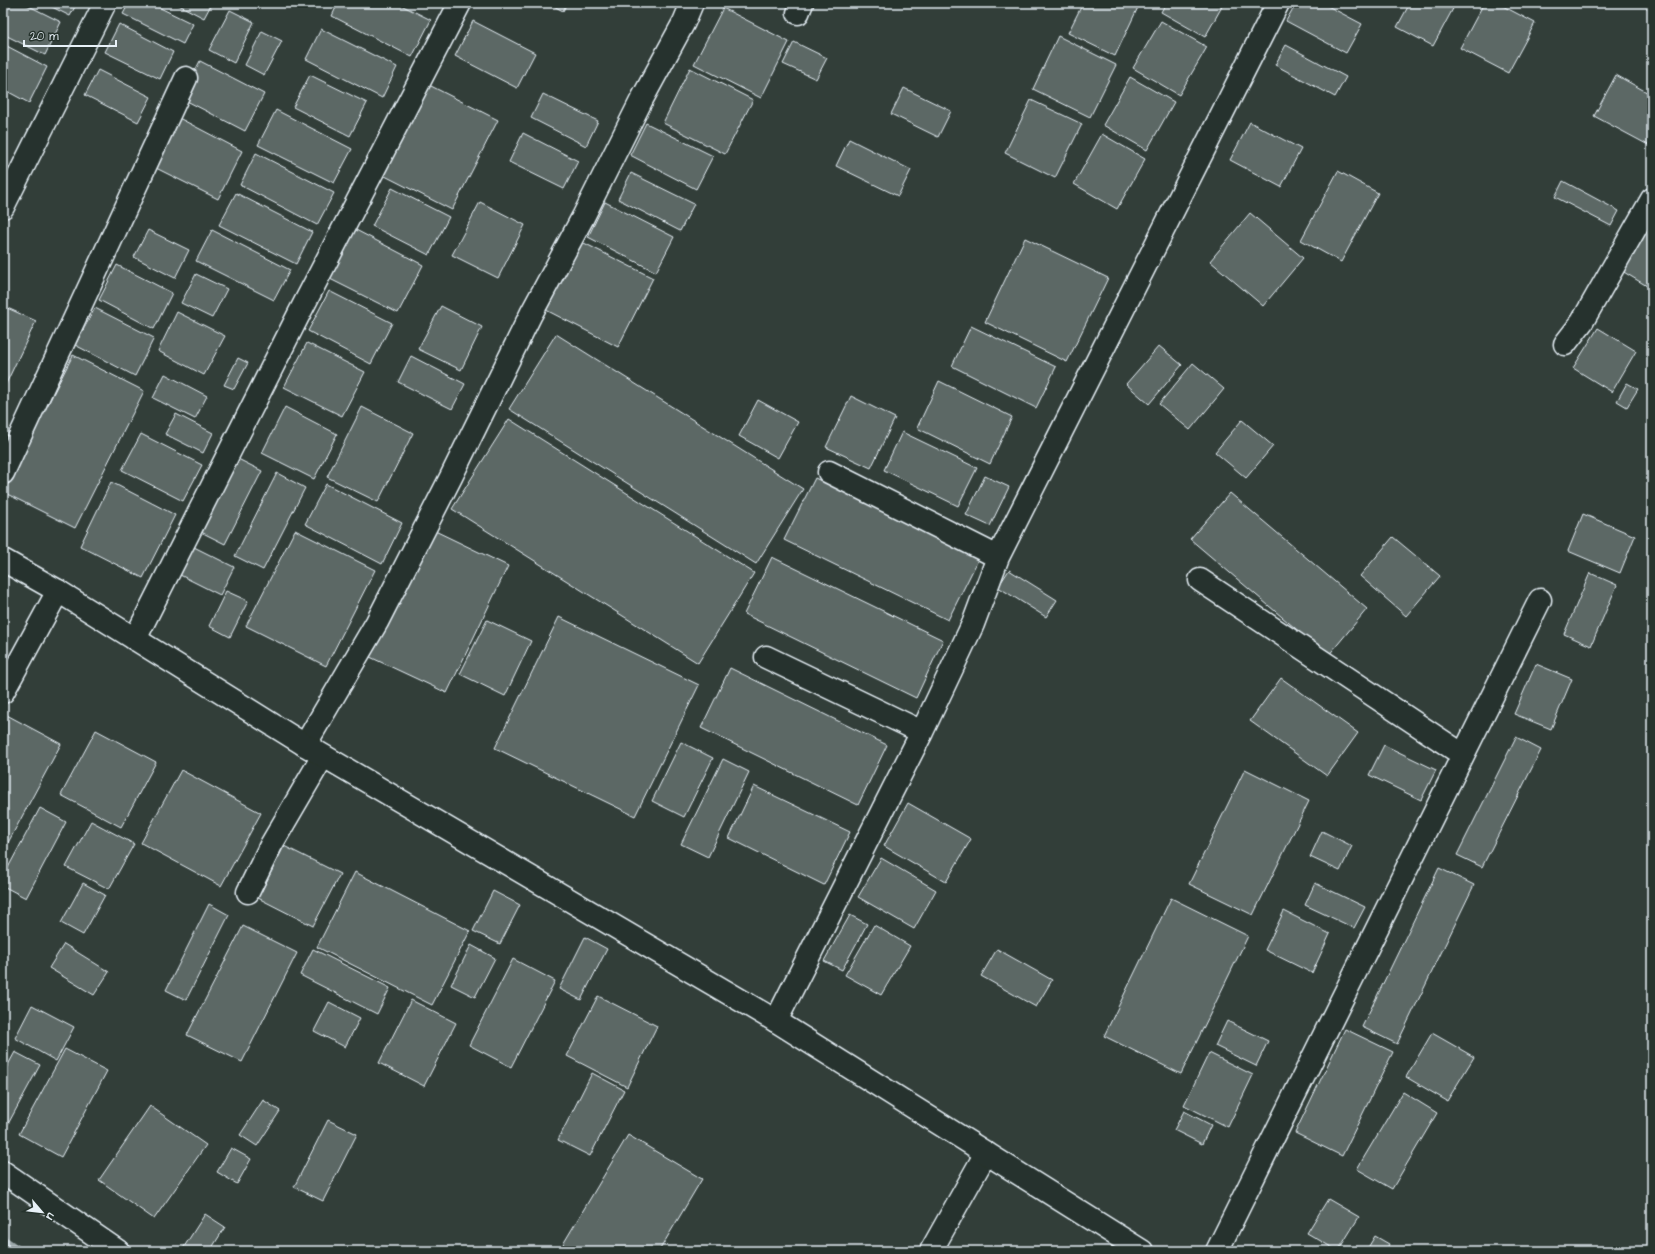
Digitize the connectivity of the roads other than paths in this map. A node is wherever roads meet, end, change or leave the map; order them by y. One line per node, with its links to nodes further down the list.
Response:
1 (105, 3): 7 (street)
2 (460, 3): 16 (street)
3 (692, 3): 20 (street)
4 (1278, 3): 11 (street)
5 (186, 78): 10 (street)
6 (1652, 199): 8 (street)
7 (3, 207)
8 (1565, 344)
9 (829, 472): 11 (street)
10 (3, 473)
11 (998, 557): 19 (street)
12 (3, 560): 14 (street)
13 (1200, 580): 21 (street)
14 (58, 591): 16 (street); 18 (street)
15 (1540, 600): 21 (street)
16 (135, 639): 20 (street)
17 (766, 657): 19 (street)
18 (3, 692)
19 (922, 732): 24 (street)
20 (305, 745): 22 (street)
21 (1463, 755): 30 (street)
22 (323, 756): 23 (street); 24 (street)
23 (248, 892)
24 (776, 1021): 25 (street)
25 (986, 1153): 28 (street); 29 (street)
26 (3, 1172): 27 (street)
27 (118, 1251)
28 (931, 1251)
29 (1142, 1251)
30 (1217, 1251)

